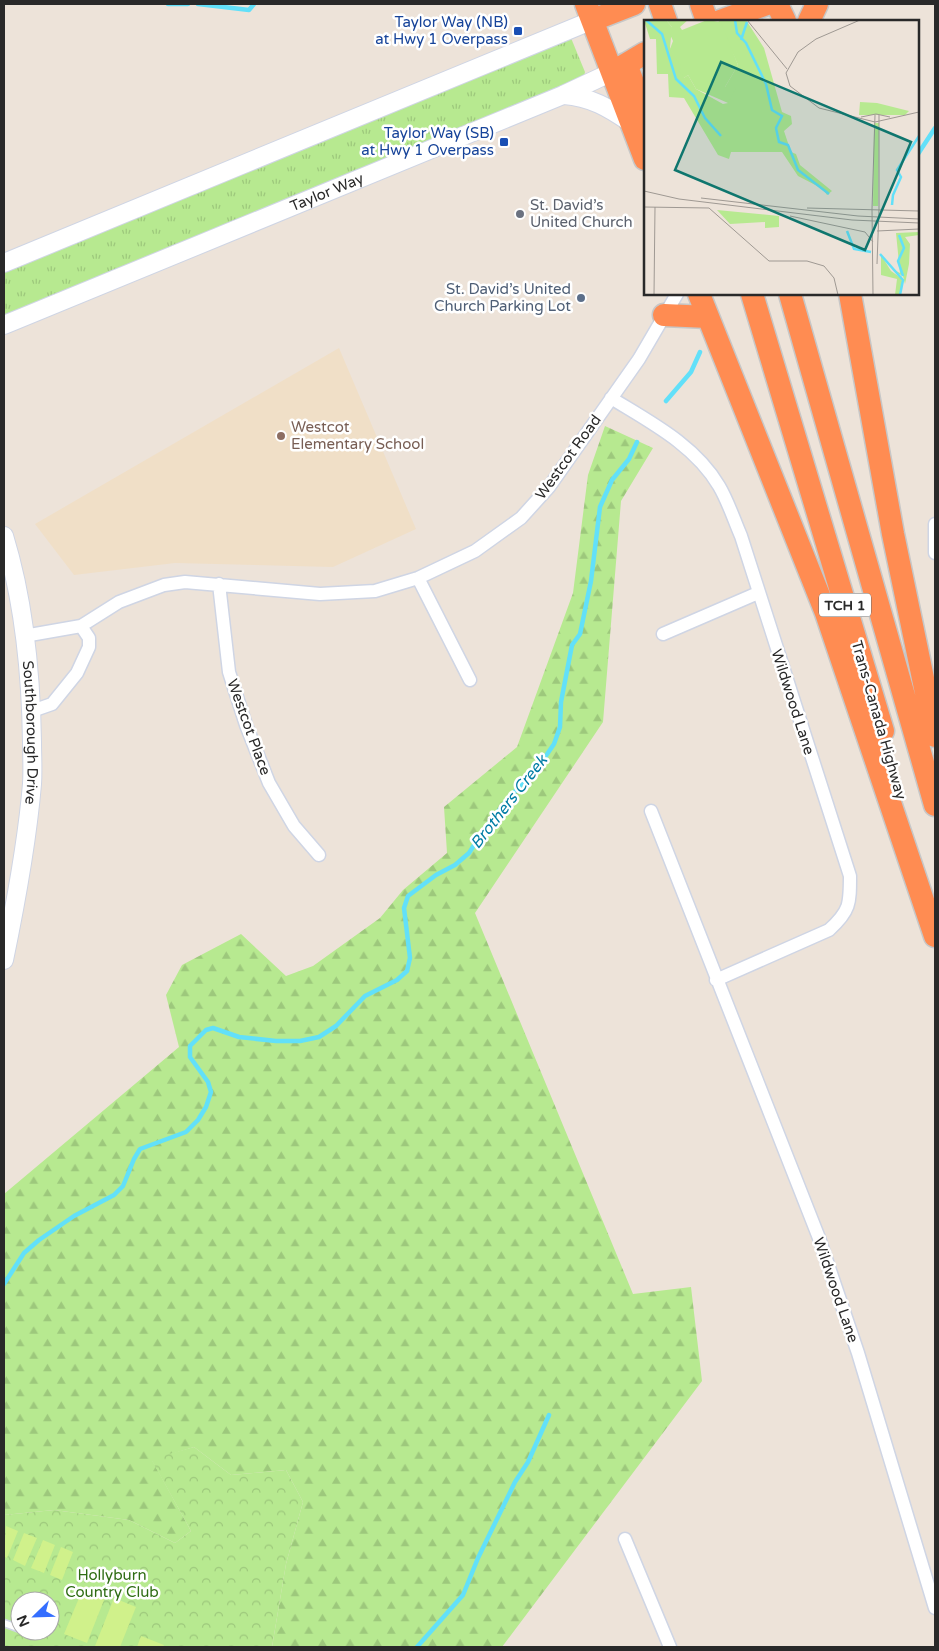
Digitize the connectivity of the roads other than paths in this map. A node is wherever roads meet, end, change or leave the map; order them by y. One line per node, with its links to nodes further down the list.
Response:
1 (634, 4): 7 (highway)
2 (660, 4): 9 (highway)
3 (701, 4): 10 (highway)
4 (767, 4): 8 (highway)
5 (777, 4): 11 (highway)
6 (817, 4): 12 (highway)
7 (590, 12): 13 (highway); 17 (street)
8 (734, 13)
9 (666, 20)
10 (707, 20)
11 (785, 20)
12 (810, 20)
13 (628, 63): 14 (street, Taylor Way); 15 (highway)
14 (563, 95): 15 (street); 25 (street, Taylor Way)
15 (638, 119): 16 (highway)
16 (644, 153)
17 (4, 262)
18 (676, 295): 23 (street, Westcot Road)
19 (699, 295): 24 (highway)
20 (752, 295): 42 (highway, Trans-Canada Highway / TCH 1)
21 (790, 295): 39 (highway, Trans-Canada Highway / TCH 1)
22 (850, 295): 38 (highway)
23 (664, 315): 24 (highway); 26 (street, Westcot Road)
24 (708, 317): 43 (highway)
25 (4, 325)
26 (612, 398): 30 (street, Westcot Road); 32 (street, Wildwood Lane)
27 (935, 524): 29 (street)
28 (4, 536): 35 (street, Southborough Drive)
29 (935, 553)
30 (418, 578): 31 (street, Westcot Road); 36 (street)
31 (218, 584): 33 (street, Westcot Road); 41 (street, Westcot Place)
32 (758, 594): 34 (street); 45 (street, Wildwood Lane)
33 (81, 626): 35 (street, Westcot Road); 37 (street)
34 (663, 634)
35 (24, 636): 37 (street, Southborough Drive)
36 (470, 680)
37 (32, 711): 44 (street, Southborough Drive)
38 (935, 736)
39 (935, 804)
40 (651, 811): 45 (street, Wildwood Lane)
41 (319, 854)
42 (935, 916)
43 (935, 936)
44 (4, 960)
45 (716, 980): 47 (street, Wildwood Lane)
46 (625, 1539): 48 (street)
47 (935, 1608)
48 (670, 1647)

